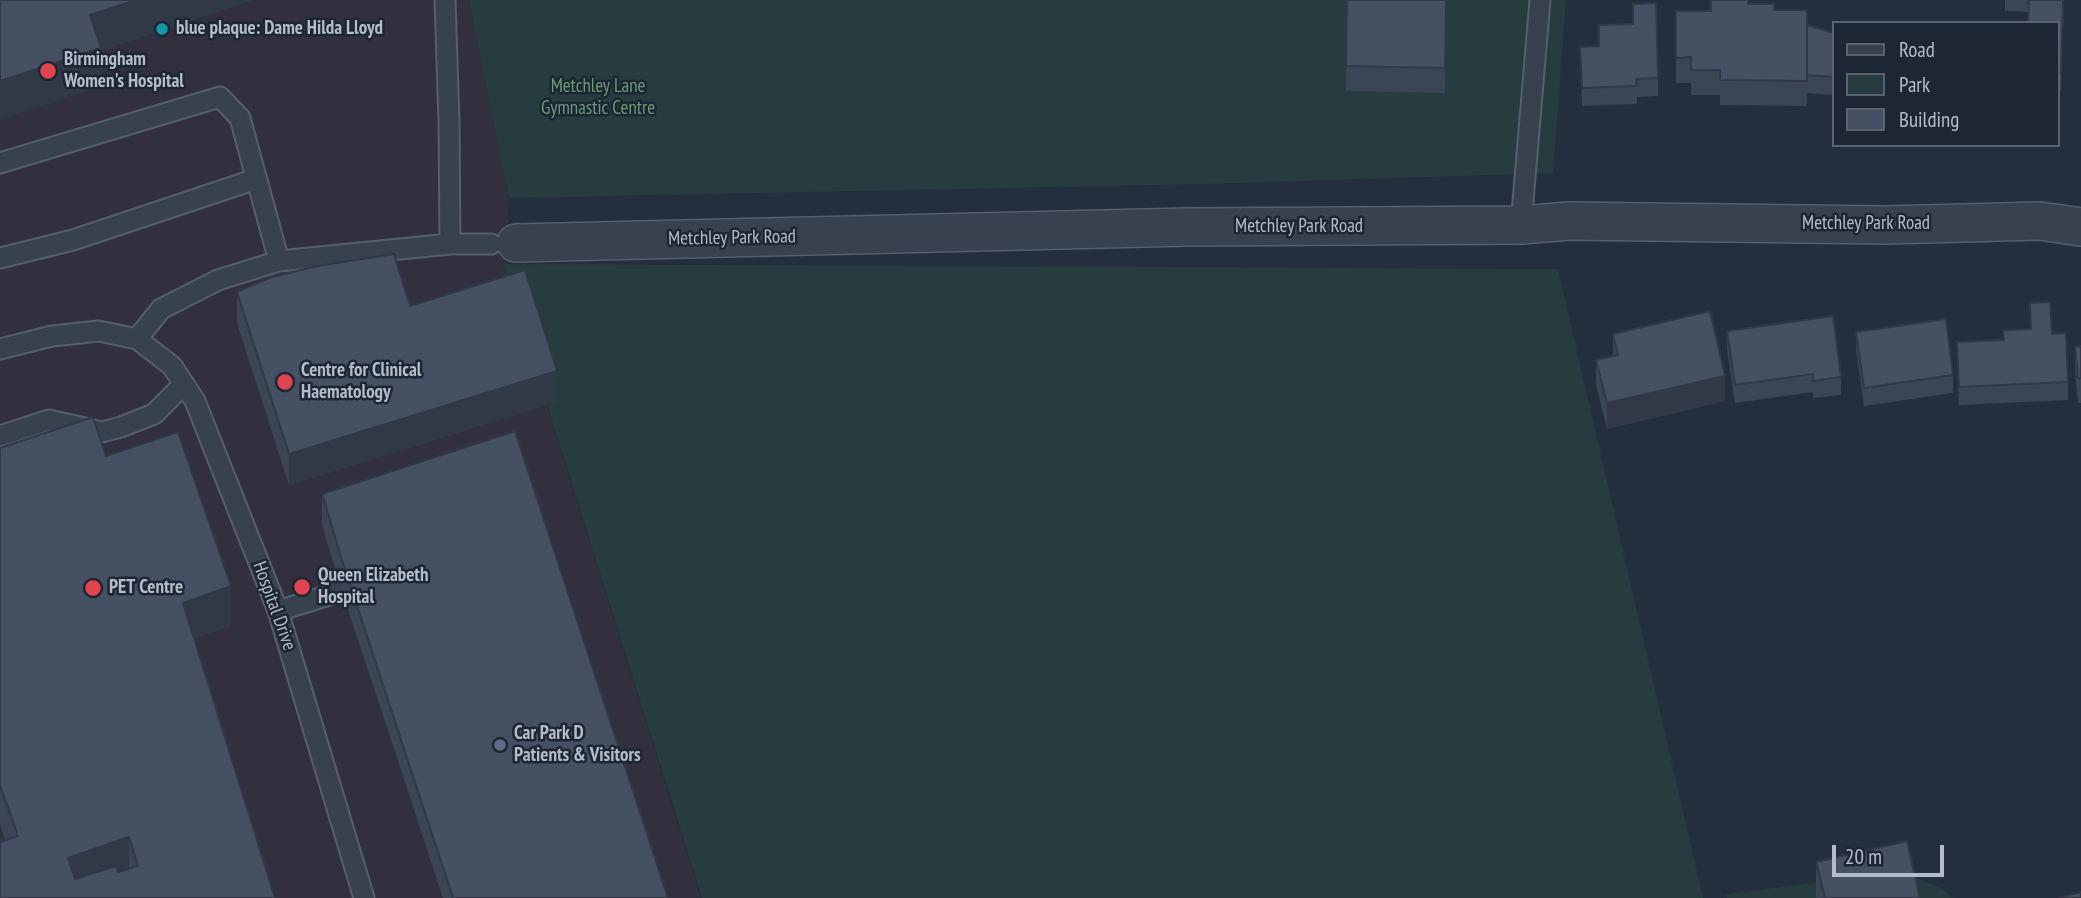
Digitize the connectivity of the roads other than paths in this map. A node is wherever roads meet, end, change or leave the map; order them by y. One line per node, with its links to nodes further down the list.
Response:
1 (445, 0): 8 (lane)
2 (1540, 0): 5 (lane)
3 (0, 163): 4 (lane)
4 (256, 178): 9 (lane); 10 (lane)
5 (1521, 225): 6 (street, Metchley Park Road); 7 (street, Metchley Park Road)
6 (2081, 227)
7 (504, 243): 8 (lane, Metchley Park Road)
8 (450, 244): 10 (lane, Metchley Park Road)
9 (0, 258)
10 (279, 261): 11 (lane, Metchley Park Road)
11 (137, 339): 12 (lane); 13 (lane, Hospital Drive)
12 (0, 349)
13 (184, 384): 14 (lane); 16 (lane, Hospital Drive)
14 (0, 436)
15 (342, 591): 16 (lane)
16 (278, 611): 17 (lane, Hospital Drive)
17 (364, 898)

